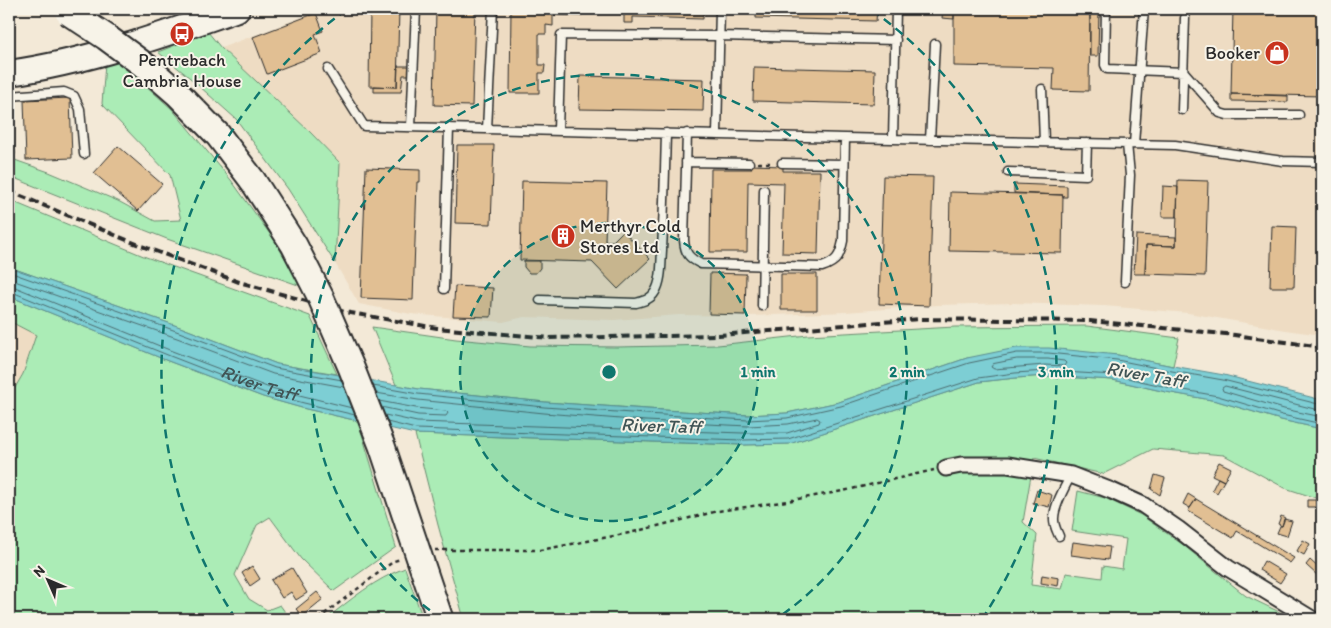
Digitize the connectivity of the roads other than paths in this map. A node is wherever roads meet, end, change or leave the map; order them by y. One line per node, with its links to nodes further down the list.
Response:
1 (237, 9): 16 (main road)
2 (416, 9): 21 (lane)
3 (492, 9): 23 (lane)
4 (720, 9): 10 (lane)
5 (896, 9): 11 (lane)
6 (1106, 9): 14 (lane)
7 (1144, 9): 14 (lane)
8 (65, 10): 50 (highway, bridge)
9 (1185, 18): 15 (lane)
10 (719, 36): 11 (lane); 24 (lane); 27 (lane)
11 (896, 40): 29 (lane)
12 (935, 44): 30 (lane)
13 (328, 70): 21 (lane)
14 (1140, 71): 15 (lane); 33 (lane)
15 (1184, 72): 19 (lane); 20 (lane)
16 (9, 73)
17 (1042, 89): 31 (lane)
18 (9, 96): 34 (lane)
19 (1182, 110)
20 (1300, 115)
21 (412, 127): 22 (lane)
22 (449, 128): 23 (lane); 44 (lane)
23 (487, 129): 24 (lane)
24 (558, 130): 25 (lane)
25 (666, 133): 26 (lane); 45 (lane)
26 (687, 133): 27 (lane); 35 (lane)
27 (717, 134): 28 (lane)
28 (845, 138): 29 (lane); 39 (lane)
29 (893, 139): 30 (lane)
30 (930, 140): 31 (lane)
31 (1044, 142): 32 (lane)
32 (1086, 143): 33 (lane); 40 (lane)
33 (1131, 144): 37 (lane); 43 (lane)
34 (84, 154)
35 (686, 162): 36 (lane); 42 (lane)
36 (749, 162)
37 (1322, 162)
38 (782, 163): 39 (lane)
39 (844, 164): 42 (lane)
40 (1008, 172)
41 (764, 190): 42 (lane)
42 (763, 265): 46 (lane)
43 (1125, 282)
44 (444, 289)
45 (540, 300)
46 (762, 306)
47 (946, 468): 48 (street)
48 (1071, 475): 49 (lane); 51 (street)
49 (1059, 536)
50 (440, 619)
51 (1312, 619)

